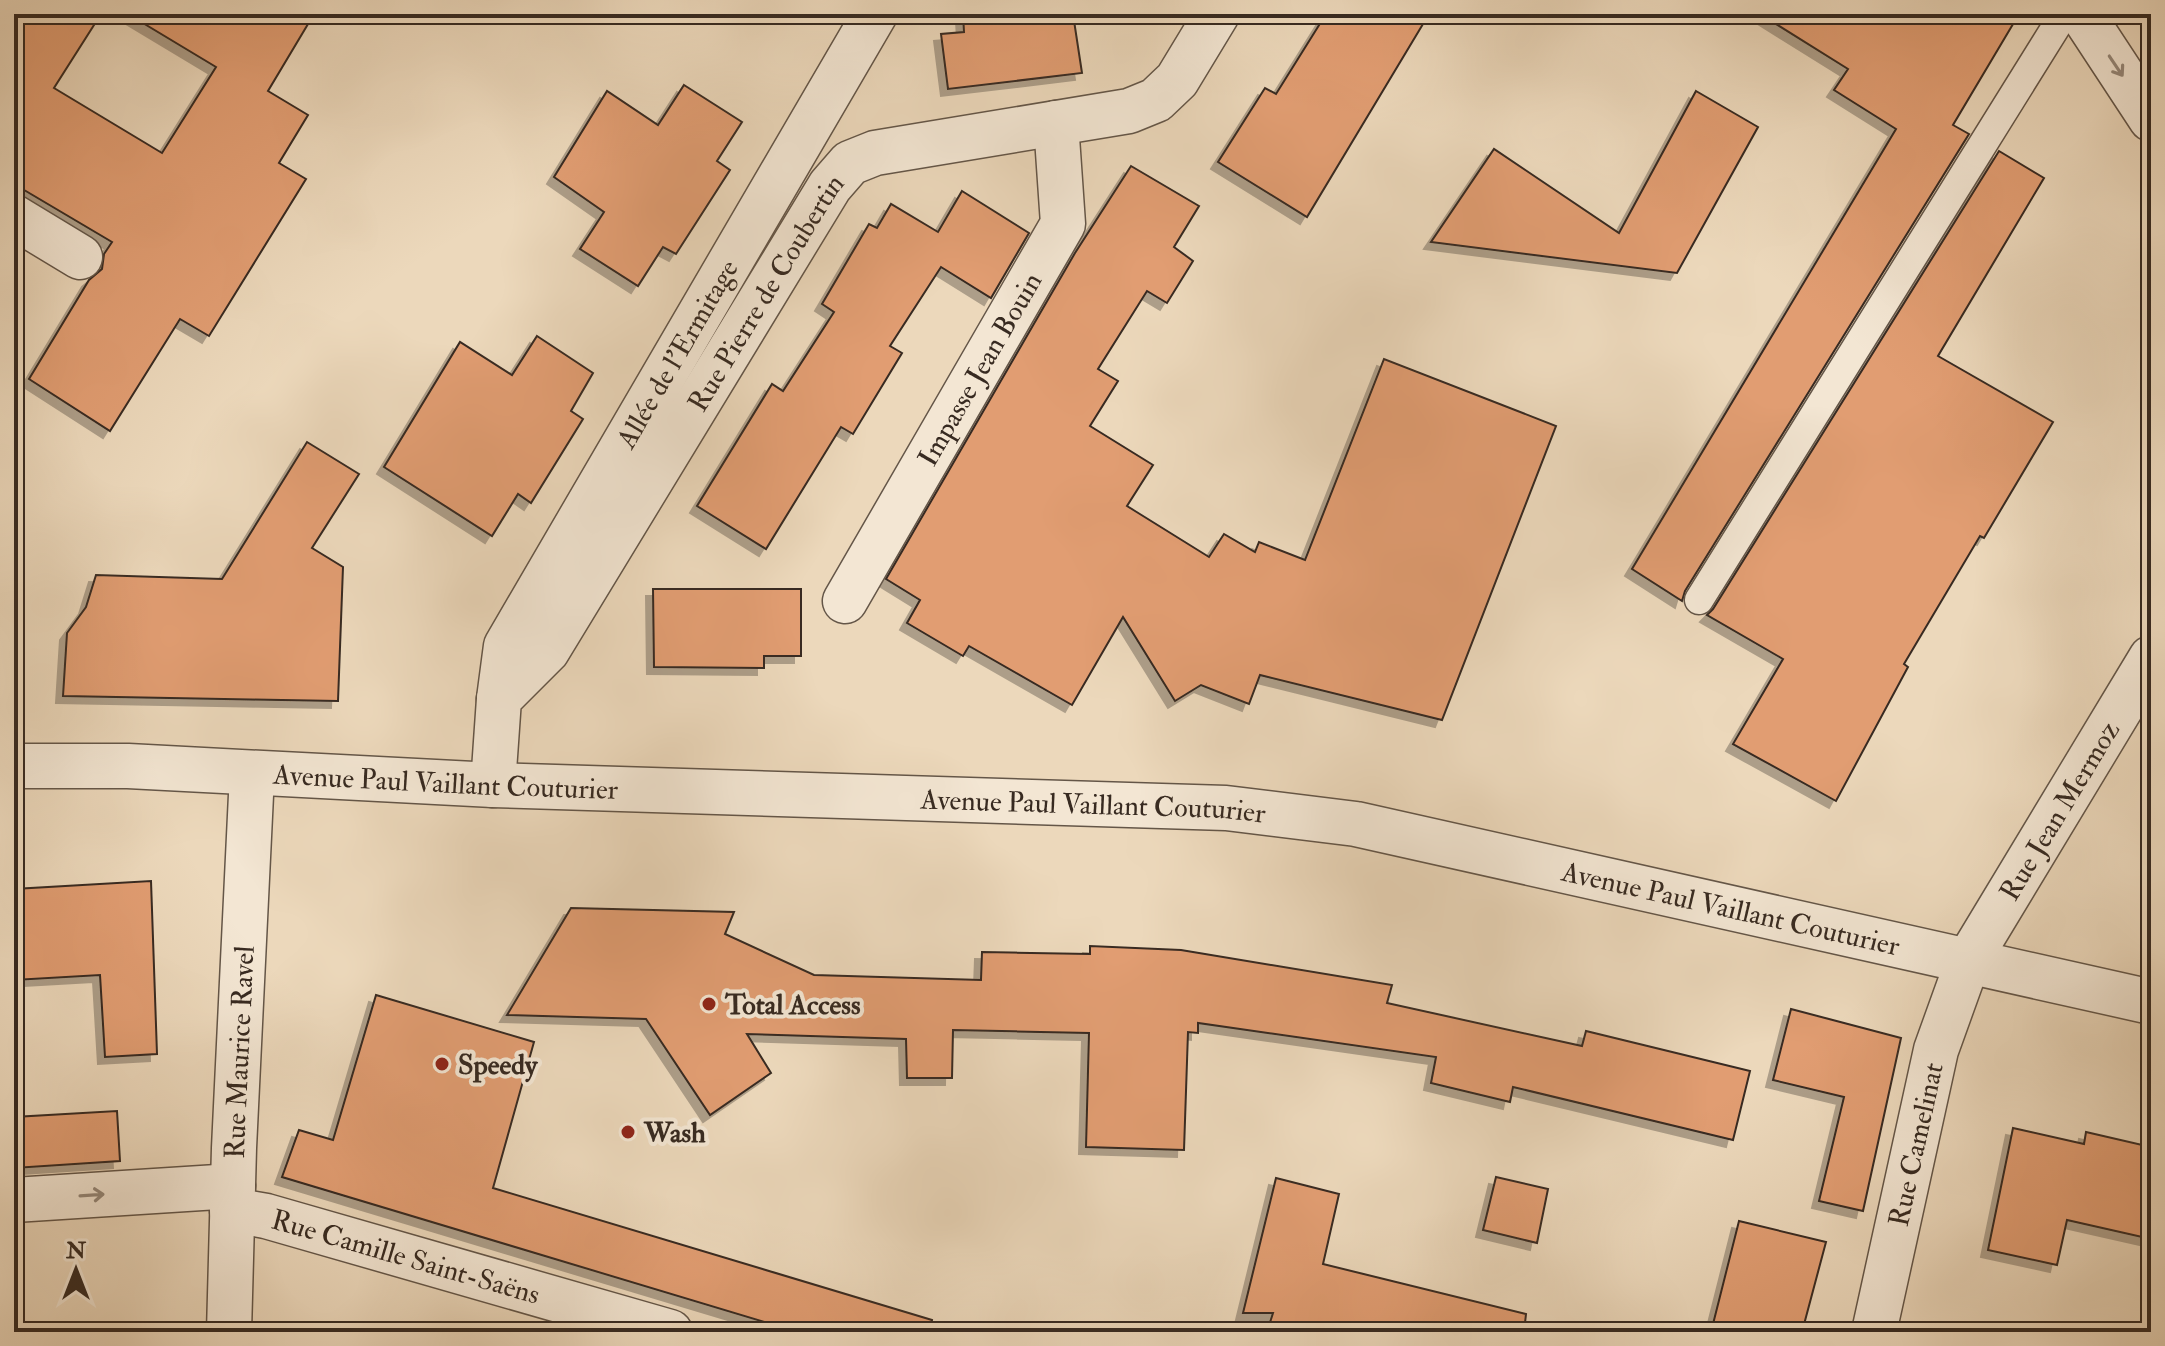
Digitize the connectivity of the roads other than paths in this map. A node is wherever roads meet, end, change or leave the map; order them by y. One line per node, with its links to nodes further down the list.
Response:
1 (875, 14): 12 (street, Allée de l'Ermitage)
2 (1217, 14): 6 (street, Rue Pierre de Coubertin)
3 (2064, 14): 9 (lane)
4 (2082, 14): 5 (street, one-way to 5)
5 (2151, 119)
6 (1056, 123): 10 (street, Impasse Jean Bouin); 12 (street, Rue Pierre de Coubertin)
7 (14, 217): 8 (street)
8 (80, 257)
9 (1699, 600)
10 (845, 601)
11 (2151, 658): 16 (street, Rue Jean Mermoz)
12 (499, 699): 15 (street)
13 (14, 766): 14 (street, Avenue Paul Vaillant Couturier)
14 (252, 774): 15 (street, Avenue Paul Vaillant Couturier); 18 (street, Rue Maurice Ravel)
15 (493, 785): 16 (street, Avenue Paul Vaillant Couturier)
16 (1968, 961): 17 (street, Avenue Paul Vaillant Couturier); 22 (street, Rue Camelinat)
17 (2151, 1002)
18 (232, 1198): 19 (street, Rue Camille Saint-Saëns, one-way to 18); 20 (street, Rue Maurice Ravel); 21 (street, Rue Camille Saint-Saëns)
19 (14, 1200)
20 (229, 1332)
21 (670, 1332)
22 (1874, 1332)

